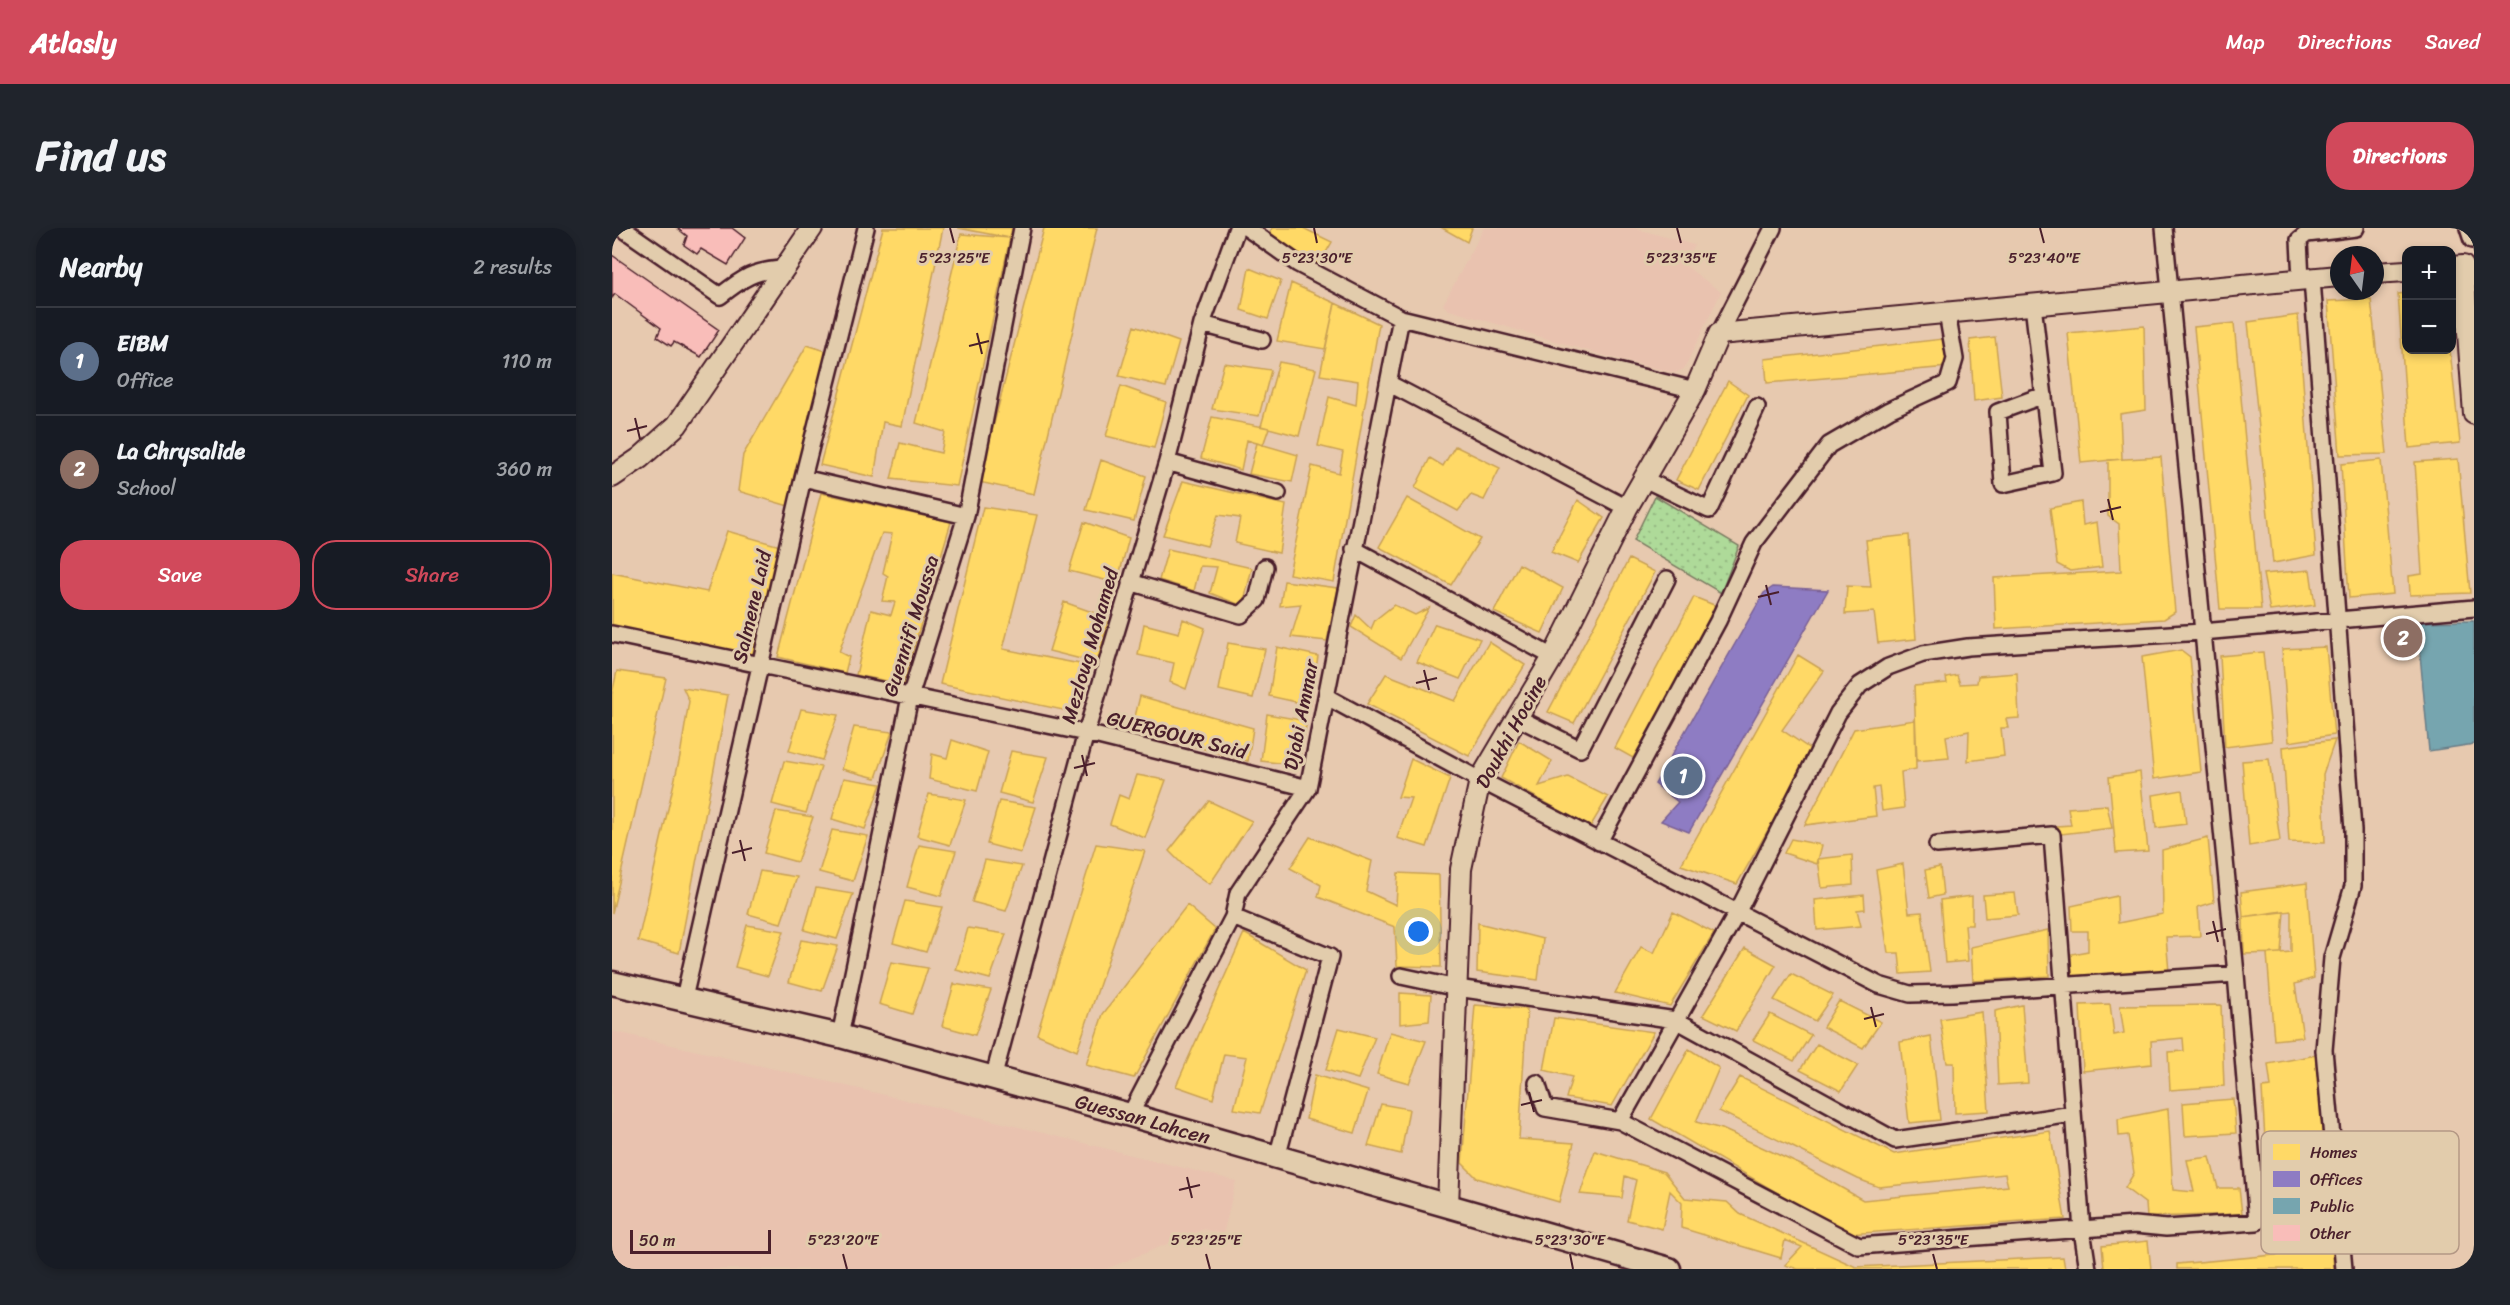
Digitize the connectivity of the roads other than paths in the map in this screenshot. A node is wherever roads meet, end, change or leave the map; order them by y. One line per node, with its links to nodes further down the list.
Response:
1 (622, 228): 11 (street)
2 (812, 228): 11 (street)
3 (867, 228): 30 (street, Salmene Laid)
4 (1022, 228): 34 (street, Guennifi Moussa)
5 (1237, 228): 20 (street, Mezloug Mohamed)
6 (1246, 228): 19 (street)
7 (1773, 228): 21 (street)
8 (2164, 228): 16 (street)
9 (2356, 228): 15 (street)
10 (2456, 267): 27 (street)
11 (784, 269): 29 (street)
12 (2402, 271): 13 (street)
13 (2384, 272)
14 (2330, 277): 15 (street)
15 (2306, 279): 16 (street); 40 (street)
16 (2171, 292): 17 (street); 41 (street)
17 (2033, 305): 18 (street); 25 (street)
18 (1947, 313): 21 (street); 51 (street)
19 (1401, 318): 23 (street, Djabi Ammar); 24 (street)
20 (1202, 324): 22 (street); 28 (street, Mezloug Mohamed)
21 (1719, 334): 24 (street, Doukhi Hocine)
22 (1262, 340)
23 (1388, 383): 33 (street); 35 (street, Djabi Ammar)
24 (1695, 390): 31 (street, Doukhi Hocine)
25 (2044, 395): 25 (street)
26 (1757, 407): 31 (street)
27 (2474, 414)
28 (1167, 462): 32 (street); 38 (street, Mezloug Mohamed)
29 (612, 477)
30 (803, 478): 34 (street); 44 (street, Salmene Laid)
31 (1644, 479): 33 (street, Doukhi Hocine)
32 (1278, 493)
33 (1627, 508): 43 (street, Doukhi Hocine)
34 (966, 516): 45 (street, Guennifi Moussa)
35 (1354, 549): 43 (street); 46 (street, Djabi Ammar)
36 (1265, 567): 38 (street)
37 (1667, 579): 47 (street)
38 (1130, 582): 48 (street, Mezloug Mohamed)
39 (2474, 608): 40 (street)
40 (2337, 618): 41 (street); 68 (street)
41 (2202, 632): 53 (street); 55 (street)
42 (612, 634): 44 (street, GUERGOUR Said)
43 (1553, 657): 47 (street, Doukhi Hocine)
44 (760, 665): 45 (street, GUERGOUR Said); 60 (street, Salmene Laid)
45 (910, 697): 48 (street, GUERGOUR Said); 62 (street, Guennifi Moussa)
46 (1327, 697): 49 (street); 50 (street, Djabi Ammar)
47 (1516, 717): 49 (street, Doukhi Hocine)
48 (1086, 733): 50 (street, GUERGOUR Said); 63 (street, Mezloug Mohamed)
49 (1480, 780): 51 (street); 59 (street, Doukhi Hocine)
50 (1308, 788): 54 (street, Djabi Ammar)
51 (1599, 842): 53 (street)
52 (1936, 845): 58 (street)
53 (1737, 913): 58 (street); 61 (street)
54 (1233, 917): 66 (street, Djabi Ammar); 69 (street)
55 (2236, 974): 58 (street); 71 (street)
56 (1401, 976): 59 (street)
57 (612, 983): 60 (main road, Guessan Lahcen)
58 (2063, 984): 65 (street)
59 (1457, 988): 61 (street); 70 (street, Doukhi Hocine)
60 (684, 998): 62 (main road, Guessan Lahcen)
61 (1676, 1020): 65 (street); 67 (street)
62 (840, 1036): 63 (main road, Guessan Lahcen)
63 (993, 1079): 66 (main road, Guessan Lahcen)
64 (1537, 1083): 67 (street)
65 (2073, 1114): 71 (street)
66 (1130, 1115): 69 (main road, Guessan Lahcen)
67 (1620, 1121): 71 (street)
68 (2331, 1131)
69 (1278, 1158): 70 (main road, Guessan Lahcen)
70 (1448, 1206): 73 (main road, Guessan Lahcen)
71 (2082, 1230): 74 (street)
72 (2343, 1254): 75 (street)
73 (1668, 1269)
74 (2088, 1269)
75 (2344, 1269)

